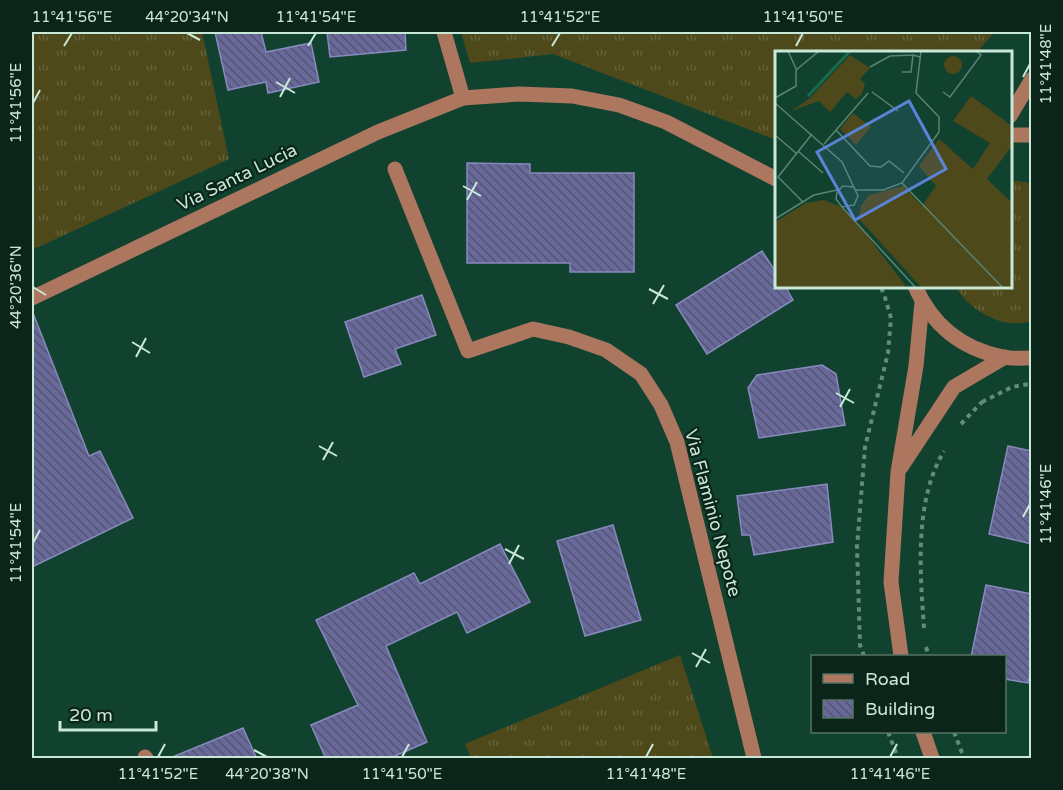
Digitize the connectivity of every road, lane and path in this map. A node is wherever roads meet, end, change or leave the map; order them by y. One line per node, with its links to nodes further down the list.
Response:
1 (444, 32): 3 (street)
2 (1032, 79): 4 (street)
3 (463, 98): 8 (street, Via Santa Lucia); 11 (street, Via Santa Lucia)
4 (1012, 114)
5 (1012, 135): 6 (street)
6 (1032, 135)
7 (395, 169): 31 (street, Via Flaminio Nepote)
8 (775, 178)
9 (881, 288): 13 (path)
10 (916, 288): 12 (street)
11 (32, 298)
12 (922, 302): 14 (street); 16 (street)
13 (888, 353): 16 (path); 25 (path)
14 (1005, 357): 15 (street); 18 (street)
15 (1032, 358)
16 (916, 366): 22 (street)
17 (1032, 384): 19 (path)
18 (954, 387): 19 (path); 22 (street)
19 (982, 402): 20 (path)
20 (956, 429)
21 (946, 446): 23 (path)
22 (898, 472): 26 (street)
23 (924, 633)
24 (925, 644): 27 (path)
25 (863, 655)
26 (901, 655)
27 (928, 655)
28 (888, 733): 32 (path)
29 (923, 733): 33 (street)
30 (954, 733): 34 (path)
31 (754, 759)
32 (898, 759)
33 (932, 759)
34 (964, 759)

